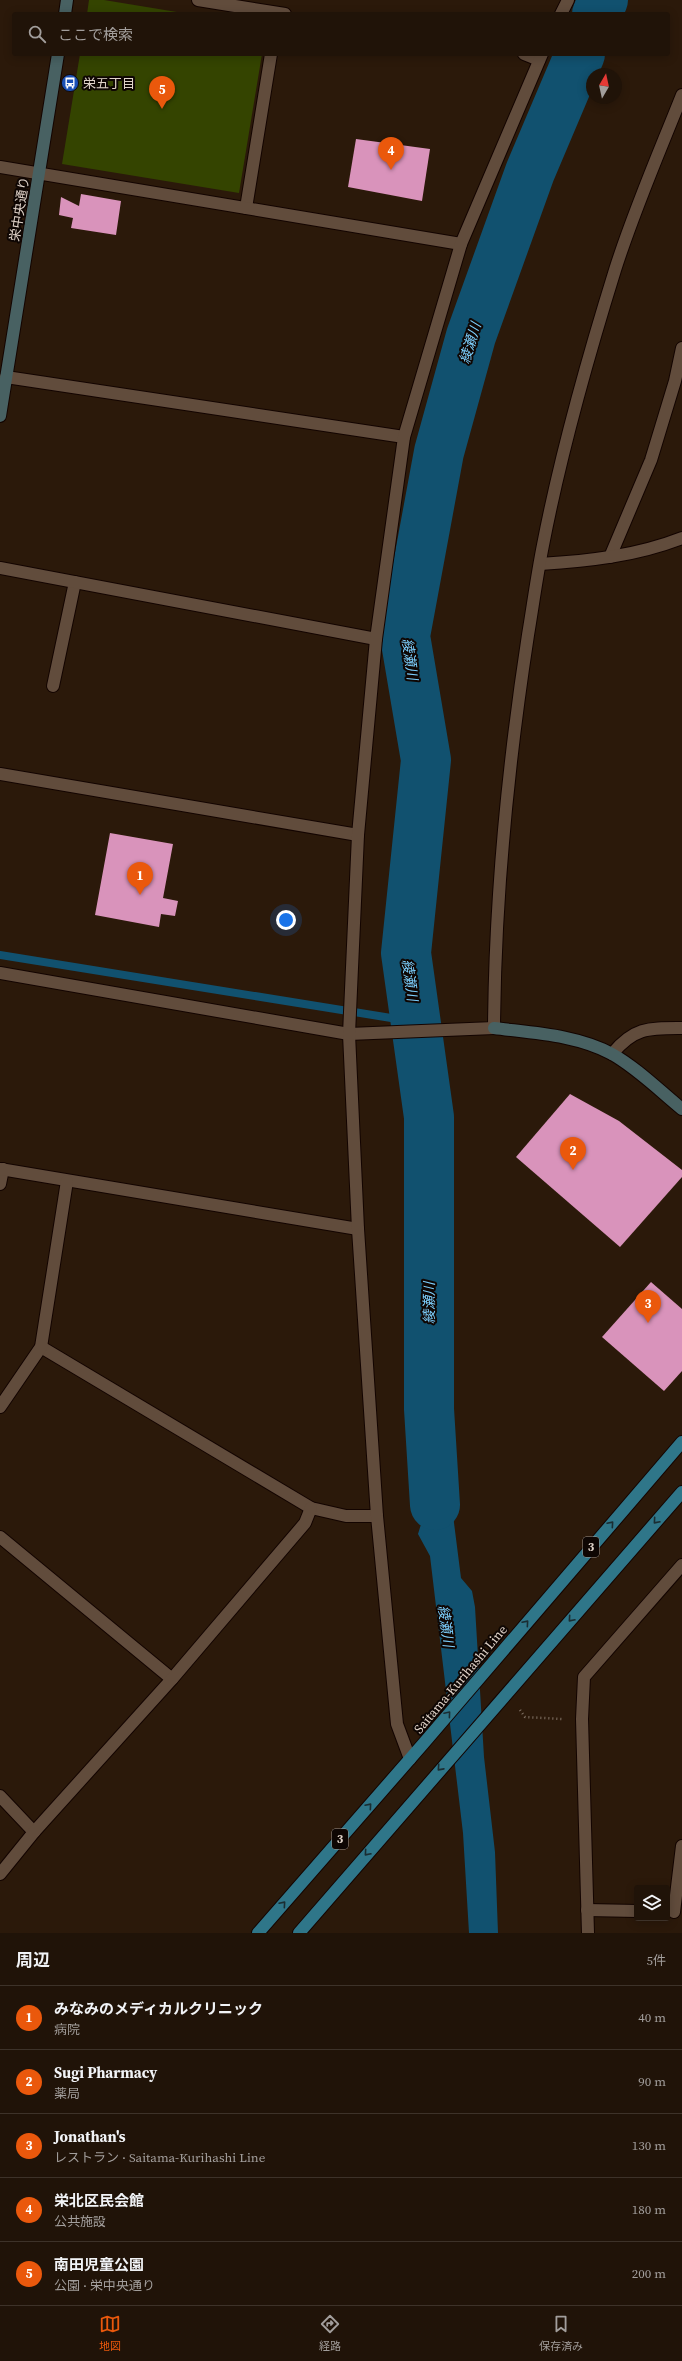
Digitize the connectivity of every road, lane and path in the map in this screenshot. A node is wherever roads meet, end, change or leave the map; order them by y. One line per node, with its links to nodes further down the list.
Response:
1 (67, 0): 4 (street)
2 (198, 0): 5 (street)
3 (568, 0): 6 (street)
4 (65, 12)
5 (268, 12)
6 (562, 12)
7 (58, 56): 12 (street, 栄中央通り)
8 (271, 56): 13 (street)
9 (540, 57): 14 (street)
10 (682, 95): 21 (street)
11 (0, 167): 12 (street)
12 (39, 174): 13 (street); 16 (street, 栄中央通り)
13 (246, 208): 14 (street)
14 (460, 244): 18 (street)
15 (682, 348): 20 (street)
16 (6, 377): 17 (street, 栄中央通り); 18 (street)
17 (0, 416)
18 (404, 437): 24 (street)
19 (682, 538): 20 (street)
20 (610, 557): 21 (street)
21 (540, 564): 29 (street)
22 (0, 568): 23 (street)
23 (75, 582): 24 (street); 25 (street)
24 (376, 639): 27 (street)
25 (53, 686)
26 (0, 774): 27 (street)
27 (358, 835): 31 (street)
28 (0, 972): 31 (street)
29 (494, 1028): 31 (street); 32 (street)
30 (682, 1028): 32 (street)
31 (349, 1034): 37 (street)
32 (612, 1054): 33 (street)
33 (682, 1109)
34 (2, 1169): 35 (street); 36 (street)
35 (67, 1181): 37 (street); 38 (street)
36 (0, 1184)
37 (358, 1229): 43 (street)
38 (40, 1347): 39 (street); 42 (street)
39 (0, 1407)
40 (682, 1442): 49 (main road, Saitama-Kurihashi Line / 3, one-way to 40)
41 (682, 1492): 58 (main road, 3, one-way to 58)
42 (311, 1508): 43 (street); 46 (street)
43 (377, 1516): 49 (street)
44 (0, 1537): 46 (street)
45 (682, 1565): 54 (street)
46 (172, 1679): 51 (street)
47 (519, 1708): 48 (path)
48 (569, 1719)
49 (410, 1759): 57 (main road, Saitama-Kurihashi Line / 3, one-way to 49)
50 (0, 1796): 51 (street)
51 (34, 1832): 53 (street)
52 (682, 1846): 56 (street)
53 (0, 1874)
54 (587, 1910): 55 (street); 59 (street)
55 (634, 1911)
56 (674, 1912)
57 (258, 1933)
58 (299, 1933)
59 (588, 1933)

